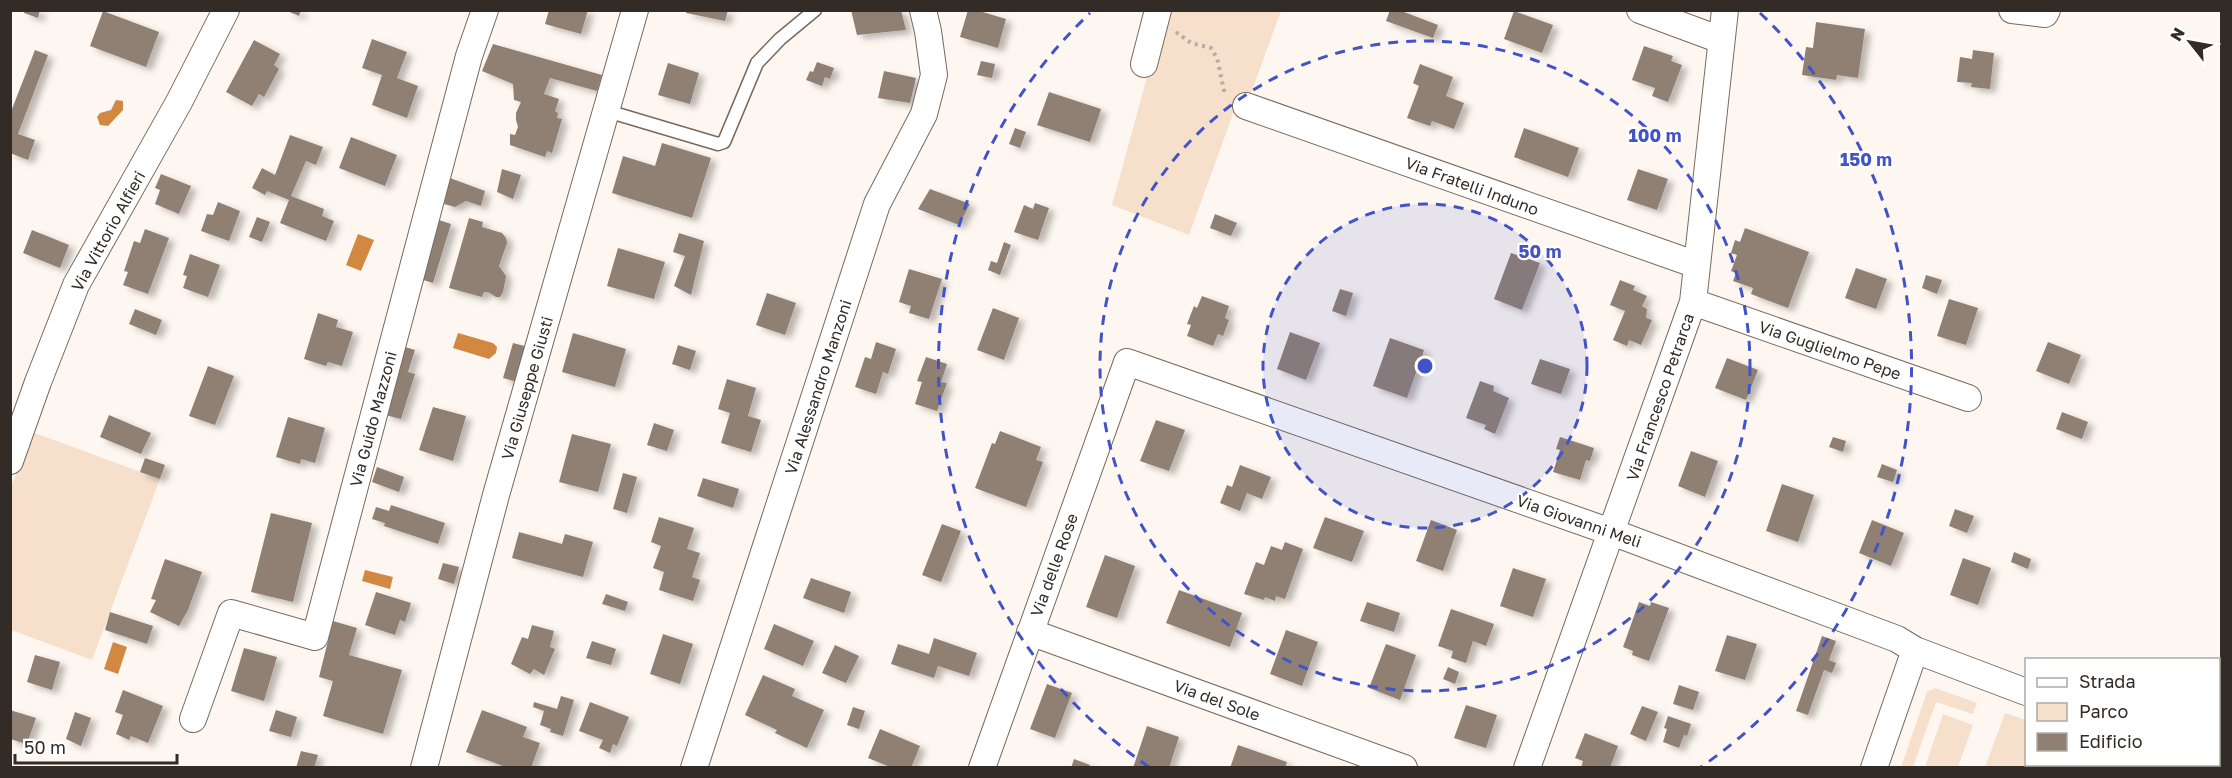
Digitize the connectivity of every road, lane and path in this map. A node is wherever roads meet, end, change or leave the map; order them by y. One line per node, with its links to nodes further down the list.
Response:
1 (226, 10): 19 (street, Via Vittorio Alfieri)
2 (485, 10): 24 (street, Via Guido Mazzoni)
3 (635, 10): 14 (street, Via Giuseppe Giusti)
4 (815, 10): 14 (lane)
5 (923, 10): 26 (street, Via Alessandro Manzoni)
6 (1640, 10): 11 (street)
7 (1725, 10): 11 (street, Via Francesco Petrarca)
8 (2012, 10): 9 (street)
9 (2047, 10)
10 (1157, 14): 12 (street); 13 (path)
11 (1721, 40): 15 (street, Via Francesco Petrarca)
12 (1144, 64)
13 (1246, 106): 15 (street, Via Fratelli Induno)
14 (607, 111): 25 (street, Via Giuseppe Giusti)
15 (1697, 265): 16 (street, Via Francesco Petrarca)
16 (1693, 302): 18 (street, Via Guglielmo Pepe); 20 (street, Via Francesco Petrarca)
17 (1127, 362): 20 (street, Via Giovanni Meli); 21 (street, Via delle Rose)
18 (1968, 398)
19 (10, 461)
20 (1612, 532): 22 (street, Via Giovanni Meli); 29 (street, Via Francesco Petrarca)
21 (1030, 632): 27 (street, Via delle Rose); 28 (street, Via del Sole)
22 (1915, 650): 23 (street, Via Giovanni Meli); 30 (street)
23 (2025, 692)
24 (193, 719)
25 (424, 768)
26 (694, 768)
27 (982, 768)
28 (1404, 768)
29 (1527, 768)
30 (1874, 768)

